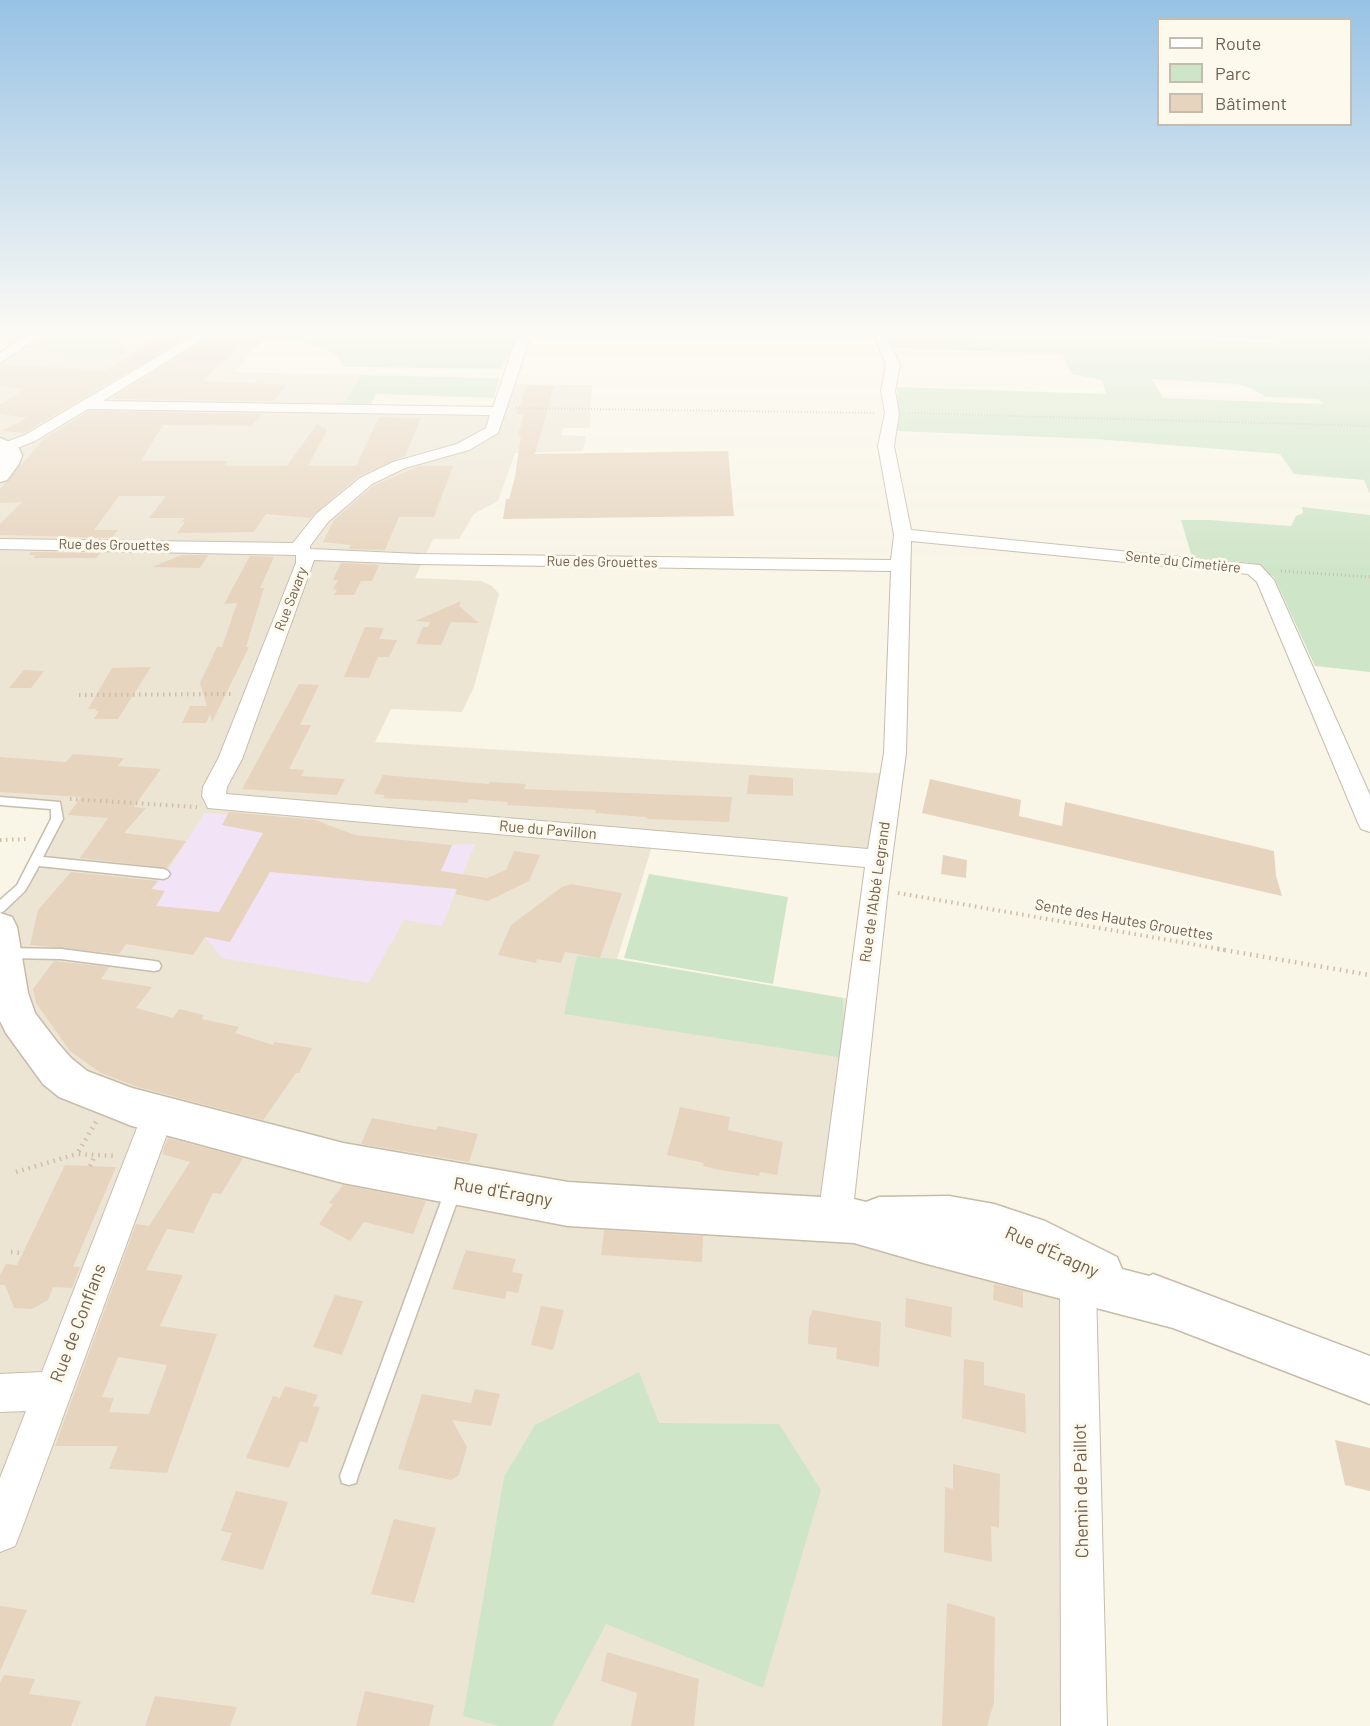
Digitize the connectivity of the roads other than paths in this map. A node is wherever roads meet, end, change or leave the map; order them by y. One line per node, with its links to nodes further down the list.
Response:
1 (77, 409): 5 (street)
2 (378, 409): 4 (street)
3 (891, 409): 7 (street, Rue de l'Abbé Legrand)
4 (499, 410): 9 (street, Rue Savary)
5 (4, 446): 6 (street)
6 (0, 476)
7 (903, 535): 10 (street, Rue de l'Abbé Legrand); 13 (street, Sente du Cimetière)
8 (0, 544): 9 (street, Rue des Grouettes)
9 (303, 551): 10 (street, Rue des Grouettes); 12 (street, Rue Savary)
10 (900, 566): 14 (street, Rue de l'Abbé Legrand)
11 (0, 801): 15 (lane)
12 (211, 805): 14 (street, Rue du Pavillon)
13 (1370, 823)
14 (879, 859): 22 (street, Rue de l'Abbé Legrand)
15 (35, 861): 16 (lane); 17 (lane)
16 (164, 874)
17 (0, 908)
18 (2, 940): 19 (lane); 20 (street, Rue d'Éragny)
19 (154, 966)
20 (158, 1114): 21 (street, Rue d'Éragny); 25 (street, Rue de Conflans)
21 (455, 1184): 22 (street, Rue d'Éragny); 27 (lane)
22 (845, 1219): 23 (street, Rue d'Éragny)
23 (1073, 1270): 24 (street, Rue d'Éragny); 29 (street, Chemin de Paillot)
24 (1370, 1380)
25 (53, 1390): 26 (street); 28 (street, Rue de Conflans)
26 (0, 1393)
27 (348, 1476)
28 (0, 1531)
29 (1084, 1726)

